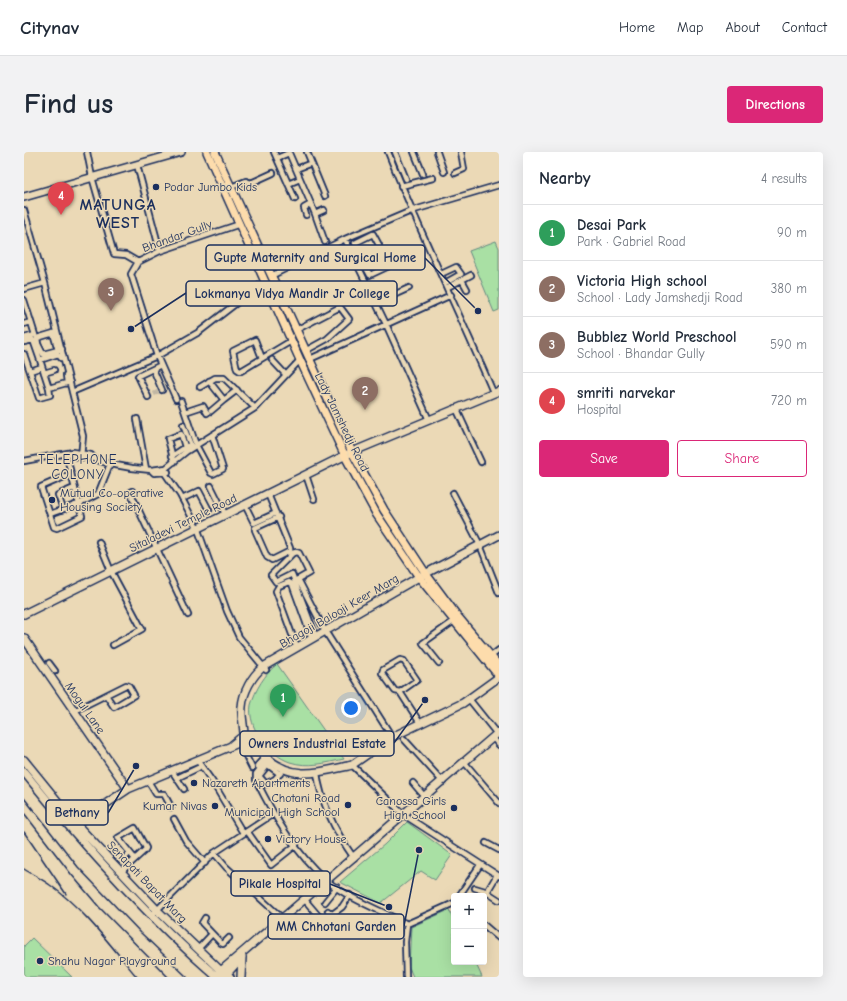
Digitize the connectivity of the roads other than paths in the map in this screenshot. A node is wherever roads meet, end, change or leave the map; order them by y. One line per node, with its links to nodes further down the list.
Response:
1 (88, 152): 21 (street)
2 (181, 152): 14 (street)
3 (207, 152): 38 (main road, Lady Jamshedji Road)
4 (215, 152): 28 (main road, Lady Jamshedji Road)
5 (274, 152): 13 (street)
6 (307, 152): 29 (street)
7 (388, 152): 27 (street)
8 (395, 152): 24 (street)
9 (414, 152): 20 (street)
10 (437, 152): 18 (street)
11 (461, 152): 19 (street)
12 (289, 153): 13 (street); 16 (street)
13 (277, 158): 25 (street)
14 (137, 164): 21 (street); 41 (street)
15 (309, 164): 16 (street)
16 (296, 169): 23 (street)
17 (273, 172): 28 (street)
18 (444, 172)
19 (454, 173)
20 (423, 174)
21 (92, 177): 30 (street); 45 (street)
22 (433, 178): 27 (street)
23 (300, 179): 25 (street); 32 (street)
24 (406, 179)
25 (288, 184): 31 (street)
26 (499, 185): 35 (street)
27 (401, 186): 35 (street)
28 (231, 187): 48 (main road, Lady Jamshedji Road)
29 (324, 196)
30 (24, 197)
31 (296, 199)
32 (311, 204): 36 (street); 37 (street)
33 (24, 210): 51 (street)
34 (324, 210): 36 (street)
35 (411, 211): 39 (street); 46 (street)
36 (315, 214): 40 (street)
37 (306, 215)
38 (240, 224): 41 (street, Bhandar Gully); 50 (main road, Lady Jamshedji Road)
39 (345, 239): 44 (street); 48 (street)
40 (325, 242)
41 (160, 251): 45 (street, Bhandar Gully)
42 (376, 251): 43 (street); 43 (street); 43 (street)
43 (362, 258): 44 (street)
44 (356, 261): 58 (street)
45 (138, 262): 70 (street, Bhandar Gully)
46 (443, 273): 52 (street); 52 (street)
47 (471, 275): 49 (street)
48 (271, 276): 62 (main road, Lady Jamshedji Road)
49 (462, 280): 52 (street); 55 (street)
50 (266, 281): 65 (main road, Lady Jamshedji Road); 70 (street)
51 (45, 283): 54 (street); 63 (street)
52 (447, 284): 56 (street)
53 (409, 288): 58 (street)
54 (24, 289)
55 (467, 289)
56 (451, 295): 61 (street); 90 (street)
57 (24, 300): 59 (street)
58 (376, 303): 61 (street)
59 (31, 322): 60 (street); 64 (street)
60 (24, 324)
61 (386, 324): 72 (street); 97 (street)
62 (296, 330): 68 (main road, Lady Jamshedji Road); 68 (street)
63 (55, 332): 67 (street); 67 (street)
64 (24, 338)
65 (291, 341): 71 (street); 75 (main road, Lady Jamshedji Road)
66 (24, 342): 73 (street)
67 (60, 350): 84 (street)
68 (306, 351): 72 (main road, Lady Jamshedji Road)
69 (24, 354): 80 (street)
70 (157, 356): 76 (street, Bhandar Gully); 89 (street)
71 (262, 358): 71 (street)
72 (310, 359): 102 (main road, Lady Jamshedji Road)
73 (40, 360): 77 (street); 84 (street)
74 (272, 360): 82 (street)
75 (300, 360): 82 (street); 106 (main road, Lady Jamshedji Road)
76 (161, 365): 78 (street); 95 (street, Bhandar Gully)
77 (42, 367): 80 (street); 81 (street)
78 (153, 369): 87 (street); 91 (street)
79 (54, 370): 81 (street)
80 (30, 371): 86 (street)
81 (44, 373): 86 (street)
82 (286, 375): 93 (street)
83 (209, 380): 85 (street); 88 (street); 92 (street)
84 (68, 383): 86 (street); 89 (street)
85 (200, 387)
86 (49, 388)
87 (162, 390)
88 (237, 390): 92 (street); 93 (street)
89 (72, 392): 104 (street)
90 (496, 392): 94 (street, Sitaladevi Temple Road)
91 (148, 397)
92 (224, 400): 95 (street)
93 (254, 408): 99 (street)
94 (456, 408): 97 (street, Sitaladevi Temple Road); 109 (street)
95 (185, 412): 100 (street, Bhandar Gully)
96 (137, 419): 111 (street)
97 (429, 420): 102 (street, Sitaladevi Temple Road)
98 (182, 425): 100 (street)
99 (212, 435): 100 (street); 100 (street)
100 (193, 446): 101 (street); 108 (street)
101 (185, 447): 105 (street); 105 (street)
102 (352, 452): 106 (street, Sitaladevi Temple Road); 135 (main road, Lady Jamshedji Road)
103 (68, 454): 104 (street); 107 (street); 113 (street)
104 (81, 455): 110 (street)
105 (172, 456): 108 (street)
106 (345, 456): 114 (street, Sitaladevi Temple Road); 135 (main road, Lady Jamshedji Road)
107 (24, 461)
108 (174, 462): 112 (street)
109 (480, 462)
110 (110, 464): 111 (street); 122 (street)
111 (146, 469): 112 (street)
112 (165, 470): 120 (street)
113 (71, 474): 116 (street); 126 (street)
114 (306, 475): 119 (street, Sitaladevi Temple Road); 121 (street)
115 (211, 486): 127 (street)
116 (74, 488): 122 (street); 124 (street)
117 (132, 491): 133 (street)
118 (453, 493): 132 (street)
119 (268, 494): 123 (street, Sitaladevi Temple Road); 128 (street)
120 (182, 499): 125 (street); 129 (street)
121 (314, 499)
122 (80, 503): 124 (street); 126 (street)
123 (245, 505): 127 (street, Sitaladevi Temple Road); 128 (street)
124 (63, 509): 126 (street)
125 (209, 510)
126 (50, 514)
127 (225, 514): 129 (street, Sitaladevi Temple Road)
128 (278, 515): 128 (street)
129 (197, 527): 133 (street, Sitaladevi Temple Road); 152 (street)
130 (499, 535): 132 (street, Bhagoji Balooji Keer Marg)
131 (99, 542): 134 (street)
132 (480, 545): 135 (street, Bhagoji Balooji Keer Marg); 138 (street)
133 (157, 548): 134 (street, Sitaladevi Temple Road); 140 (street)
134 (111, 571): 139 (street, Sitaladevi Temple Road); 145 (street)
135 (422, 575): 141 (main road, Lady Jamshedji Road); 142 (street, Bhagoji Balooji Keer Marg); 148 (main road, Lady Jamshedji Road)
136 (297, 580): 136 (street); 137 (street)
137 (300, 589): 142 (street); 144 (street)
138 (499, 593)
139 (24, 614)
140 (188, 614)
141 (454, 621): 150 (street); 154 (main road, Lady Jamshedji Road)
142 (326, 632): 144 (street, Bhagoji Balooji Keer Marg); 162 (street)
143 (24, 638): 158 (street, Mogul Lane)
144 (314, 638): 146 (street, Bhagoji Balooji Keer Marg); 146 (street)
145 (113, 645)
146 (297, 648): 152 (street, Bhagoji Balooji Keer Marg)
147 (499, 650): 148 (street)
148 (490, 656): 151 (main road, Lady Jamshedji Road)
149 (49, 663): 153 (street)
150 (439, 663)
151 (499, 666)
152 (264, 668): 161 (street)
153 (55, 671)
154 (499, 676): 157 (street)
155 (400, 692): 155 (street); 159 (street)
156 (106, 695): 156 (street); 158 (street)
157 (469, 699): 159 (street); 160 (street)
158 (74, 711): 180 (street, Mogul Lane)
159 (420, 723): 162 (street)
160 (496, 735): 165 (street); 169 (street)
161 (245, 736): 164 (street); 166 (street); 167 (street)
162 (392, 737): 171 (street)
163 (404, 739): 178 (street)
164 (240, 744): 166 (street); 167 (street)
165 (499, 744)
166 (232, 745): 170 (street)
167 (268, 760): 173 (street); 173 (street); 186 (street)
168 (25, 762): 183 (street, Senapati Bapat Marg)
169 (465, 762): 178 (street); 184 (street)
170 (198, 764): 172 (street); 176 (street); 190 (street)
171 (352, 765): 175 (street); 187 (street)
172 (172, 771): 176 (street); 177 (street)
173 (282, 771): 175 (street)
174 (24, 772): 183 (street, Senapati Bapat Marg)
175 (318, 773): 196 (street)
176 (177, 778): 181 (street)
177 (148, 781): 180 (street); 185 (street)
178 (443, 782): 182 (street)
179 (413, 783): 182 (street)
180 (128, 789): 189 (street)
181 (184, 789)
182 (425, 797): 187 (street)
183 (50, 798): 189 (street, Senapati Bapat Marg)
184 (499, 803)
185 (172, 807)
186 (273, 814): 190 (street); 192 (street)
187 (404, 815): 196 (street); 200 (street)
188 (174, 819): 199 (street)
189 (73, 826): 201 (street, Senapati Bapat Marg); 214 (street, Senapati Bapat Marg)
190 (245, 832): 192 (street); 195 (street)
191 (486, 843): 193 (street)
192 (296, 846): 203 (street)
193 (499, 850)
194 (129, 853): 197 (street); 198 (street); 198 (street)
195 (214, 853): 199 (street); 217 (street)
196 (354, 858): 203 (street)
197 (124, 859)
198 (135, 859): 201 (street)
199 (205, 863): 214 (street)
200 (480, 865): 202 (street); 207 (street)
201 (121, 868): 214 (street, Senapati Bapat Marg)
202 (498, 876): 206 (street)
203 (327, 881): 204 (street); 209 (street)
204 (338, 887): 208 (street); 211 (street)
205 (475, 888): 206 (street)
206 (488, 892): 210 (street)
207 (460, 893)
208 (350, 895): 215 (street); 218 (street)
209 (305, 900): 215 (street); 217 (street)
210 (499, 900)
211 (325, 902)
212 (451, 904): 218 (street)
213 (328, 911): 215 (street)
214 (154, 913): 223 (street, Senapati Bapat Marg)
215 (333, 915)
216 (205, 918): 220 (street)
217 (283, 919): 225 (street)
218 (407, 924): 228 (street)
219 (487, 928): 222 (street)
220 (212, 934): 221 (street); 224 (street)
221 (229, 938)
222 (499, 938)
223 (186, 943): 224 (street, Senapati Bapat Marg); 226 (street, Senapati Bapat Marg)
224 (198, 949): 226 (street, Senapati Bapat Marg)
225 (243, 955): 226 (street); 227 (street)
226 (222, 975)
227 (242, 977)
228 (406, 977)

